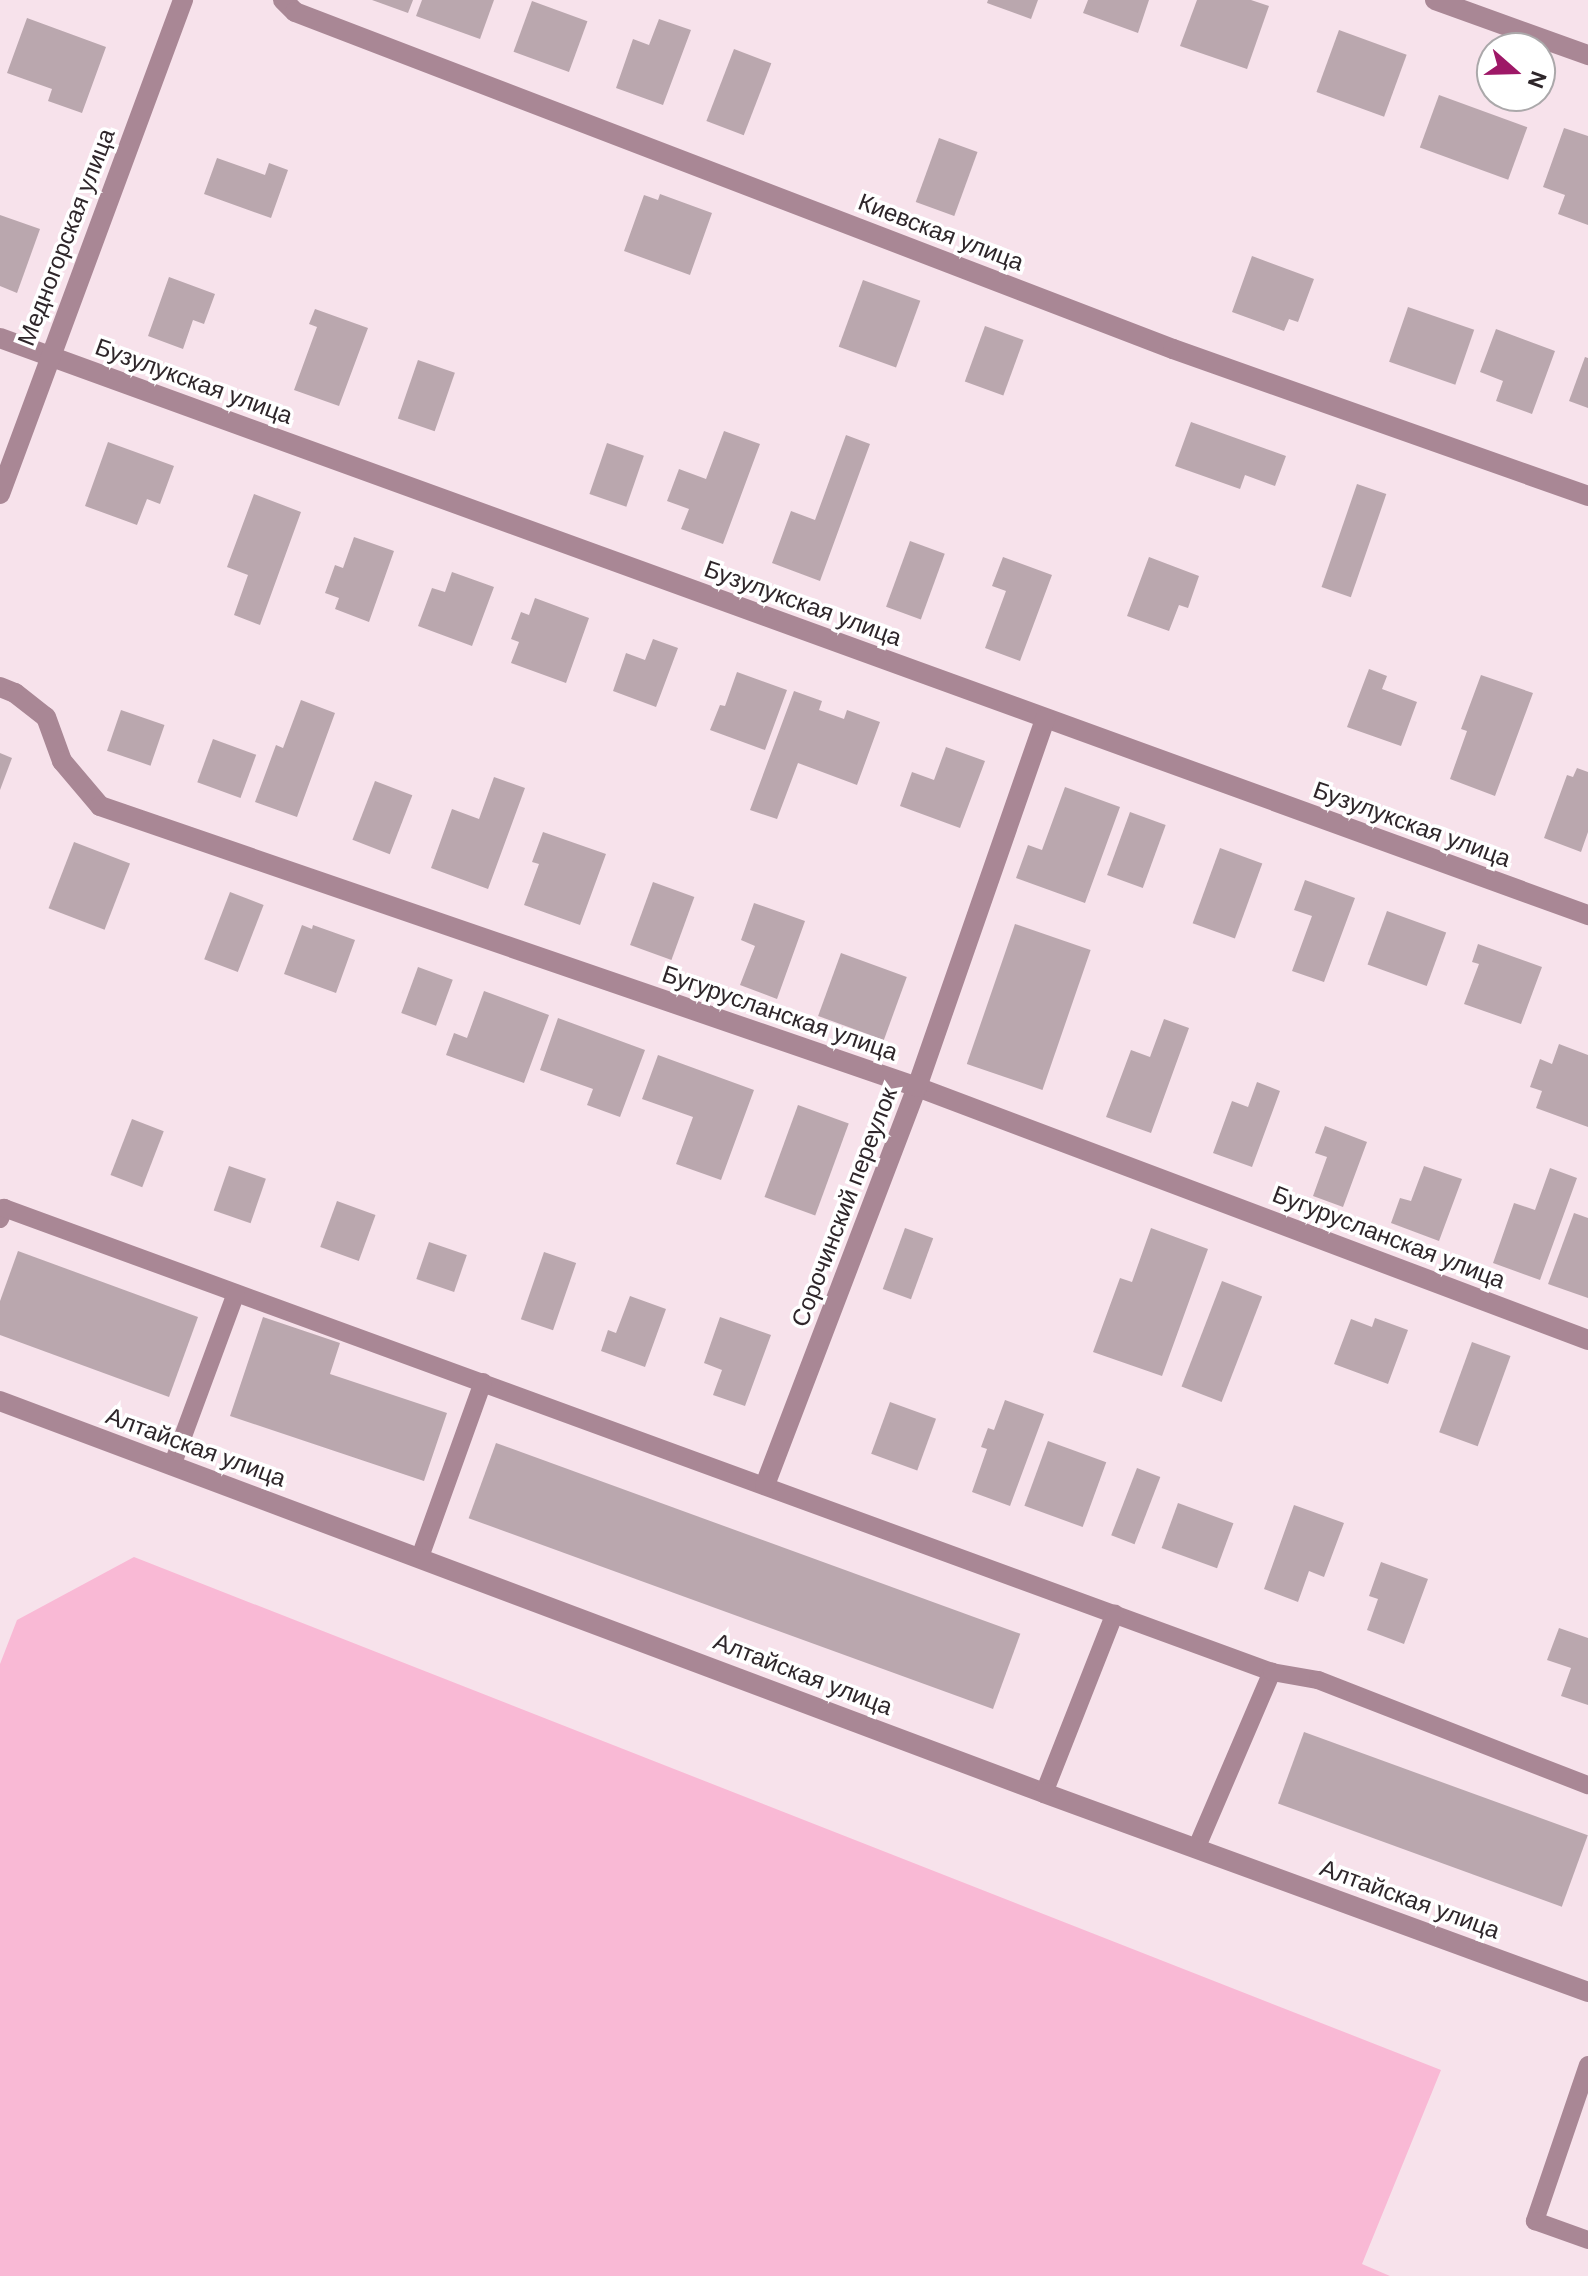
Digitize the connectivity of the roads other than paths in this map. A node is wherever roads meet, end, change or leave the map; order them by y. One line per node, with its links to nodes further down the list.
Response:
1 (183, 0): 6 (street, Медногорская улица)
2 (283, 0): 8 (street, Киевская улица)
3 (1435, 0): 4 (street)
4 (1588, 55)
5 (0, 338): 6 (street, Бузулукская улица)
6 (49, 356): 7 (street, Медногорская улица); 10 (street, Бузулукская улица)
7 (0, 494)
8 (1588, 496)
9 (0, 687): 12 (street, Бугурусланская улица)
10 (1045, 719): 11 (street, Бузулукская улица); 12 (street, Сорочинский переулок)
11 (1588, 915)
12 (917, 1087): 15 (street, Бугурусланская улица); 19 (street, Сорочинский переулок)
13 (0, 1219): 14 (lane)
14 (236, 1293): 16 (lane); 18 (lane)
15 (1588, 1340)
16 (483, 1382): 19 (lane); 20 (lane)
17 (0, 1401): 18 (street, Алтайская улица)
18 (172, 1466): 20 (street, Алтайская улица)
19 (765, 1485): 21 (lane)
20 (420, 1557): 24 (street, Алтайская улица)
21 (1115, 1613): 22 (lane); 24 (lane)
22 (1272, 1672): 23 (lane); 25 (lane)
23 (1588, 1785)
24 (1044, 1793): 25 (street, Алтайская улица)
25 (1196, 1849): 26 (street, Алтайская улица)
26 (1588, 1992)
27 (1588, 2065): 28 (lane)
28 (1588, 2240)

